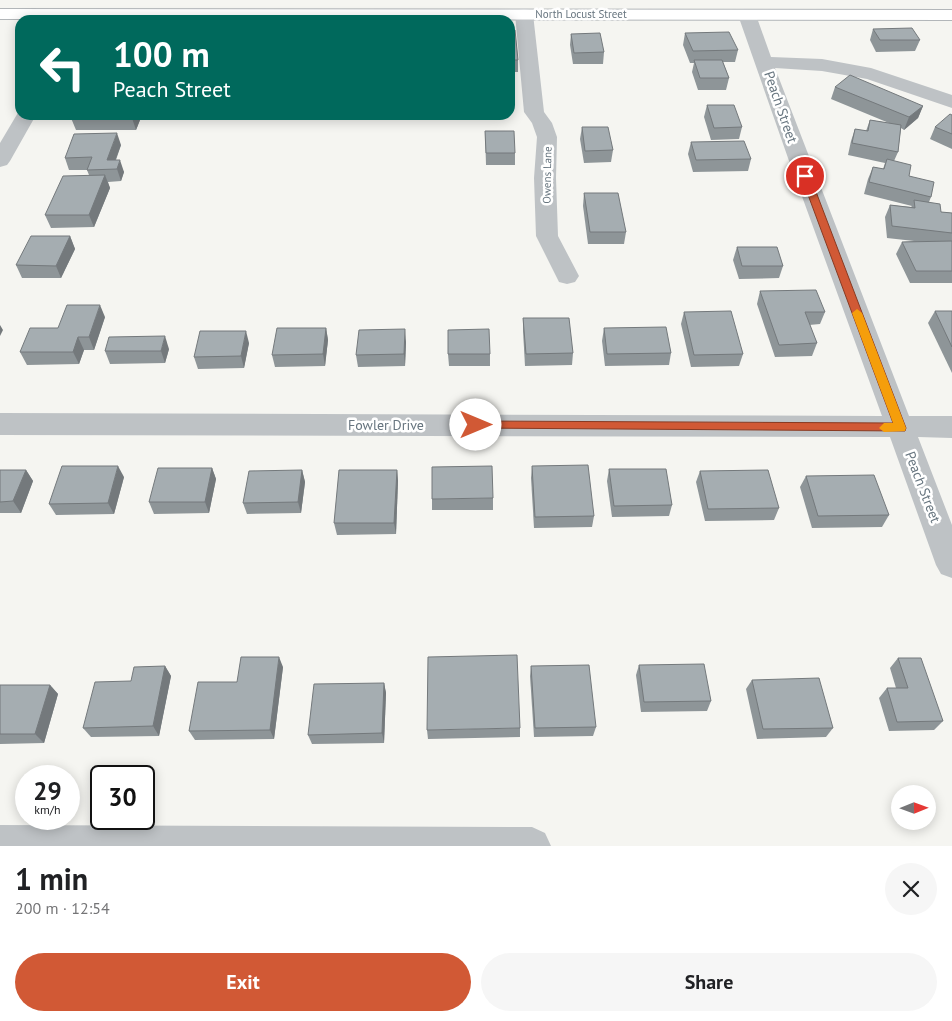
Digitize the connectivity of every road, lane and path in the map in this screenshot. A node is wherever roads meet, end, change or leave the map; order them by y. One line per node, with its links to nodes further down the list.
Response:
1 (0, 14): 3 (main road, North Locust Street)
2 (524, 14): 4 (main road, North Locust Street); 5 (main road, North Locust Street); 11 (street, Owens Lane)
3 (27, 15)
4 (376, 15)
5 (747, 15): 6 (main road, North Locust Street); 7 (street, Peach Street)
6 (952, 15)
7 (765, 62): 8 (street); 14 (street, Peach Street)
8 (952, 102)
9 (23, 120): 10 (street)
10 (0, 161)
11 (567, 276)
12 (0, 424): 14 (street, Fowler Drive)
13 (952, 427): 14 (street, Fowler Drive)
14 (900, 428): 15 (street, Peach Street)
15 (952, 565)
16 (0, 844): 17 (street)
17 (64, 845): 18 (street)
18 (532, 846)

